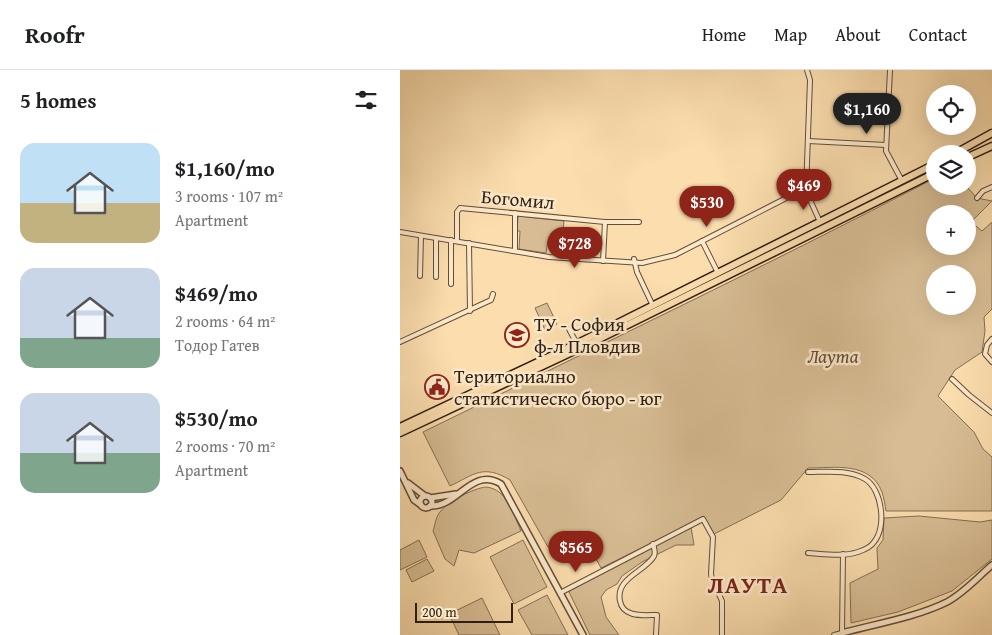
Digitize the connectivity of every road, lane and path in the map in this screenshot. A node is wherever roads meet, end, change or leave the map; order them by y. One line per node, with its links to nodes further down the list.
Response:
1 (807, 70): 4 (street)
2 (890, 70): 5 (street)
3 (992, 133): 6 (main road)
4 (808, 141): 5 (street); 13 (street)
5 (886, 145): 11 (street)
6 (970, 145)
7 (992, 146): 8 (main road)
8 (976, 153)
9 (926, 169): 11 (main road)
10 (926, 177): 39 (main road)
11 (902, 181): 18 (main road)
12 (992, 187): 14 (street)
13 (806, 191): 18 (street); 24 (street)
14 (977, 198)
15 (515, 213): 16 (street, Богомил); 23 (street, Богомил); 26 (street)
16 (605, 222): 17 (street, Богомил); 27 (street)
17 (639, 222)
18 (820, 222): 29 (main road)
19 (400, 232): 20 (street)
20 (421, 236): 21 (street); 30 (street)
21 (436, 238): 22 (street); 31 (street)
22 (451, 240): 23 (street); 32 (street)
23 (457, 241): 25 (street)
24 (702, 241): 28 (street); 29 (street)
25 (469, 244): 26 (street); 35 (street)
26 (515, 251): 27 (street)
27 (603, 261): 28 (street)
28 (634, 261): 34 (street)
29 (718, 273): 34 (main road)
30 (420, 276)
31 (436, 277)
32 (451, 284)
33 (493, 294): 35 (street)
34 (653, 306): 39 (main road)
35 (470, 311): 38 (street)
36 (569, 329): 39 (street)
37 (992, 340): 40 (street)
38 (400, 342)
39 (578, 346): 43 (main road); 44 (main road)
40 (992, 362)
41 (952, 379): 42 (street)
42 (992, 413)
43 (400, 427)
44 (400, 433)
45 (400, 471): 47 (street)
46 (808, 472): 54 (street)
47 (405, 481): 49 (street); 50 (street)
48 (456, 494): 49 (street); 51 (street); 56 (street)
49 (427, 497): 50 (street); 51 (street)
50 (421, 505): 51 (street)
51 (430, 506)
52 (653, 544): 56 (street); 59 (street); 60 (street)
53 (808, 553): 54 (street)
54 (843, 554): 57 (street)
55 (992, 565): 57 (street)
56 (560, 593): 58 (street)
57 (842, 633): 61 (street)
58 (582, 635)
59 (656, 635)
60 (722, 635)
61 (834, 635)

